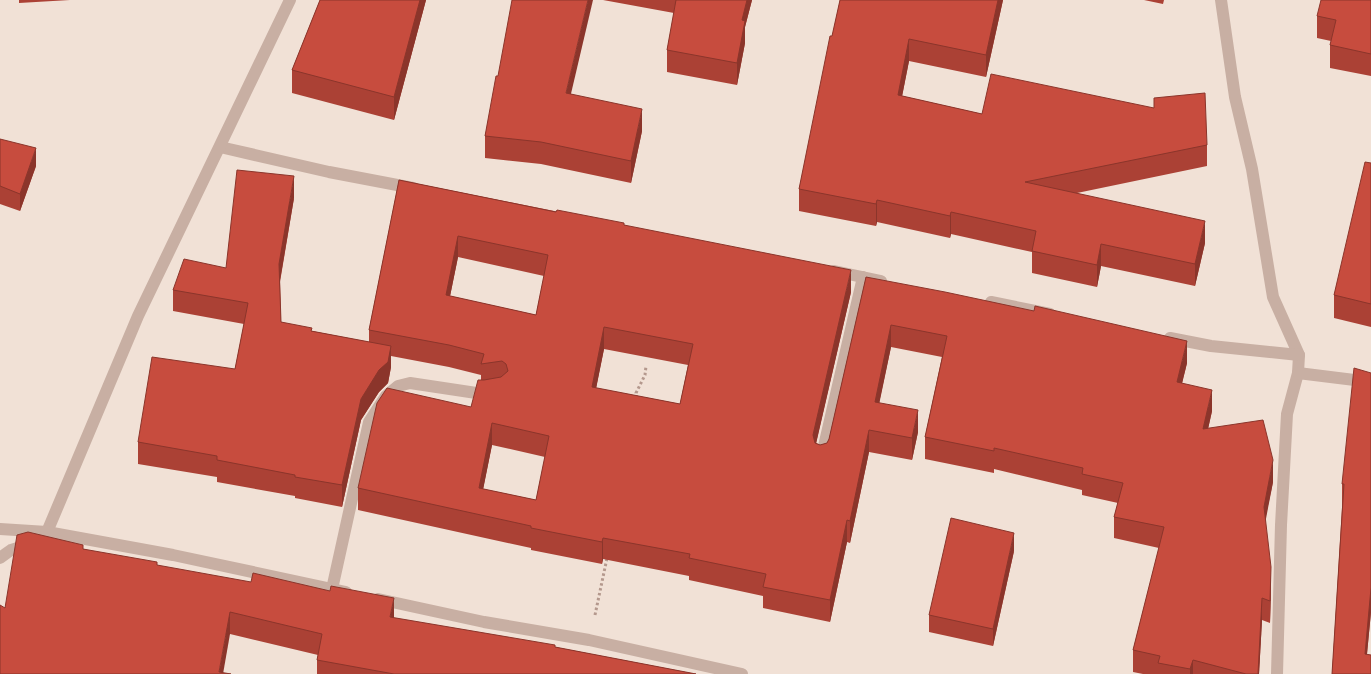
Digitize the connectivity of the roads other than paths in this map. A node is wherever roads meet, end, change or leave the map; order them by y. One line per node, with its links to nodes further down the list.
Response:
1 (290, 0): 3 (street)
2 (1222, 0): 11 (street)
3 (220, 146): 4 (street); 17 (street)
4 (427, 191)
5 (818, 268): 6 (street)
6 (863, 277): 7 (street); 15 (street)
7 (892, 283)
8 (978, 300): 9 (street)
9 (1065, 317)
10 (1154, 335): 11 (street)
11 (1299, 355): 12 (street)
12 (1298, 373): 13 (street); 22 (street)
13 (1371, 382)
14 (500, 391): 20 (street)
15 (821, 459)
16 (0, 529): 17 (street)
17 (47, 532): 18 (street)
18 (62, 536): 19 (street); 20 (street)
19 (0, 558)
20 (332, 589): 21 (street)
21 (742, 674)
22 (1277, 674)

